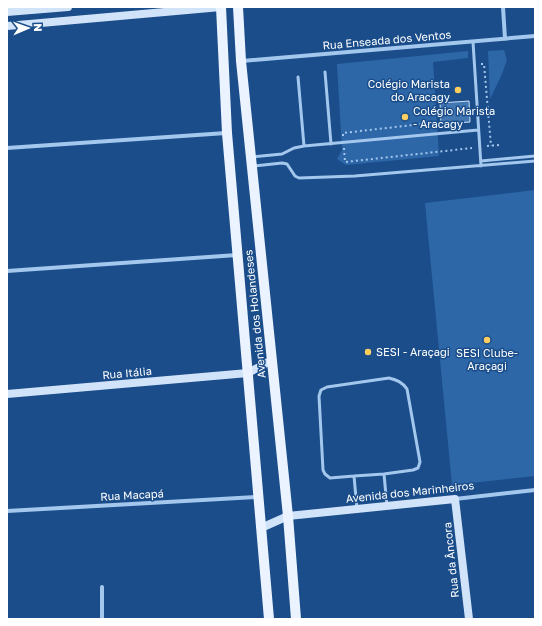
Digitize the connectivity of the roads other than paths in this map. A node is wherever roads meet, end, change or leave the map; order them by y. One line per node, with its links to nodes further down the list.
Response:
1 (68, 7): 5 (street)
2 (220, 7): 6 (street); 14 (main road, Avenida dos Holandeses)
3 (238, 7): 10 (main road, Avenida dos Holandeses)
4 (503, 7): 8 (street)
5 (7, 12)
6 (7, 26)
7 (535, 36): 8 (street, Rua Enseada dos Ventos)
8 (505, 39): 9 (street, Rua Enseada dos Ventos)
9 (473, 42): 10 (street, Rua Enseada dos Ventos); 13 (lane)
10 (241, 61): 21 (main road, Avenida dos Holandeses)
11 (325, 72): 15 (lane)
12 (298, 77): 16 (lane)
13 (478, 130): 15 (lane); 20 (lane)
14 (227, 133): 17 (street); 23 (main road, Avenida dos Holandeses)
15 (332, 144): 16 (lane)
16 (304, 146): 21 (lane)
17 (7, 148)
18 (535, 156): 20 (lane)
19 (535, 160): 22 (lane)
20 (481, 161): 22 (lane)
21 (252, 162): 22 (lane); 25 (main road, Avenida dos Holandeses)
22 (481, 166)
23 (237, 255): 24 (street); 26 (main road, Avenida dos Holandeses)
24 (7, 271)
25 (272, 360): 26 (street); 36 (main road, Avenida dos Holandeses)
26 (248, 373): 27 (street, Rua Itália); 31 (main road, Avenida dos Holandeses)
27 (7, 394)
28 (384, 474): 29 (lane); 29 (lane); 33 (lane)
29 (354, 476): 34 (lane)
30 (535, 490): 32 (street, Avenida dos Marinheiros)
31 (259, 496): 35 (street, Rua Macapá); 37 (main road, Avenida dos Holandeses)
32 (455, 499): 33 (street, Avenida dos Marinheiros); 42 (street, Rua da Âncora)
33 (387, 506): 34 (street, Avenida dos Marinheiros)
34 (357, 509): 36 (street, Avenida dos Marinheiros)
35 (7, 511)
36 (288, 516): 37 (street, Avenida dos Marinheiros); 41 (main road, Avenida dos Holandeses)
37 (261, 528): 40 (main road, Avenida dos Holandeses)
38 (102, 588): 39 (street)
39 (102, 619)
40 (269, 619)
41 (296, 619)
42 (469, 619)

